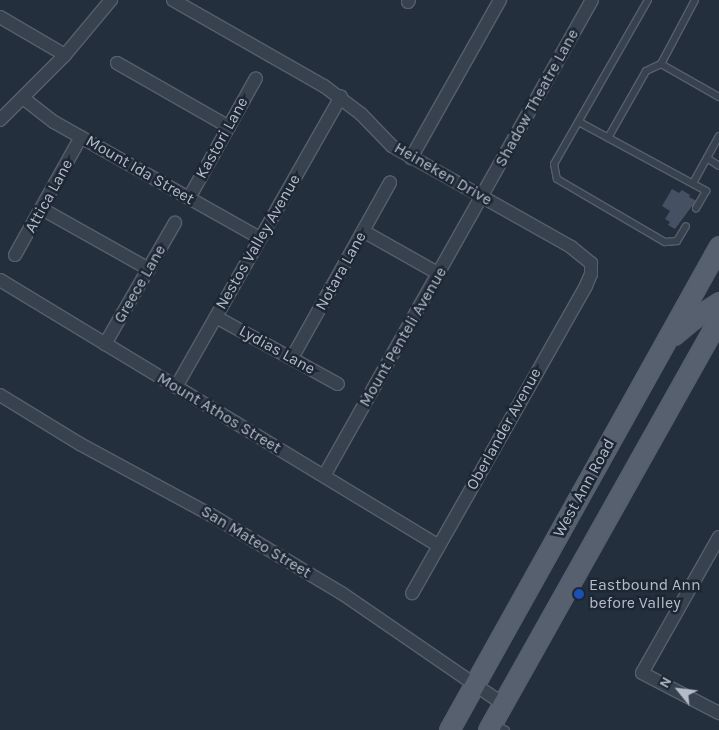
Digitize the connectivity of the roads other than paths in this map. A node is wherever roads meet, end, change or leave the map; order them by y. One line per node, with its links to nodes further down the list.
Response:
1 (111, 0): 8 (street)
2 (173, 0): 12 (street, Heineken Drive)
3 (500, 0): 21 (street)
4 (592, 0): 26 (street, Shadow Theatre Lane)
5 (648, 0): 16 (lane)
6 (696, 0): 10 (lane)
7 (0, 17): 8 (street)
8 (65, 55): 14 (street)
9 (117, 63): 17 (street)
10 (661, 64): 13 (lane); 20 (lane)
11 (256, 78): 17 (street, Kastori Lane)
12 (341, 97): 21 (street, Heineken Drive); 33 (street, Nestos Valley Avenue)
13 (719, 97)
14 (23, 98): 15 (street); 19 (street, Mount Ida Street)
15 (0, 120)
16 (579, 122): 20 (lane); 31 (lane)
17 (229, 127): 27 (street, Kastori Lane)
18 (719, 136): 22 (lane)
19 (82, 137): 27 (street, Mount Ida Street); 29 (street, Attica Lane)
20 (608, 138): 25 (lane)
21 (411, 158): 26 (street, Heineken Drive)
22 (707, 158): 23 (lane); 25 (lane)
23 (719, 166)
24 (390, 183): 32 (street, Notara Lane)
25 (693, 183): 28 (lane)
26 (481, 197): 36 (street, Heineken Drive); 38 (street, Mount Penteli Avenue)
27 (189, 198): 33 (street, Mount Ida Street)
28 (696, 208)
29 (42, 209): 35 (street, Attica Lane); 37 (street)
30 (175, 223): 37 (street, Greece Lane)
31 (686, 226)
32 (363, 231): 38 (street); 45 (street, Notara Lane)
33 (260, 238): 41 (street, Nestos Valley Avenue)
34 (719, 246): 44 (main road, West Ann Road)
35 (16, 256)
36 (591, 263): 51 (street, Oberlander Avenue)
37 (149, 269): 43 (street, Greece Lane)
38 (439, 274): 49 (street, Mount Penteli Avenue)
39 (0, 280): 43 (street, Mount Athos Street)
40 (719, 302): 44 (main road)
41 (216, 316): 45 (street, Lydias Lane); 47 (street, Nestos Valley Avenue)
42 (719, 318): 54 (main road, West Ann Road)
43 (105, 344): 47 (street, Mount Athos Street)
44 (662, 346): 53 (main road, West Ann Road)
45 (292, 358): 46 (street, Lydias Lane)
46 (338, 384)
47 (176, 387): 49 (street, Mount Athos Street)
48 (0, 395): 53 (street, San Mateo Street)
49 (324, 476): 51 (street, Mount Athos Street)
50 (719, 536): 55 (street)
51 (439, 546): 52 (street, Oberlander Avenue)
52 (412, 593)
53 (475, 685): 54 (street, San Mateo Street); 57 (main road, West Ann Road)
54 (503, 704): 56 (main road, West Ann Road)
55 (719, 713)
56 (495, 728)
57 (449, 730)

